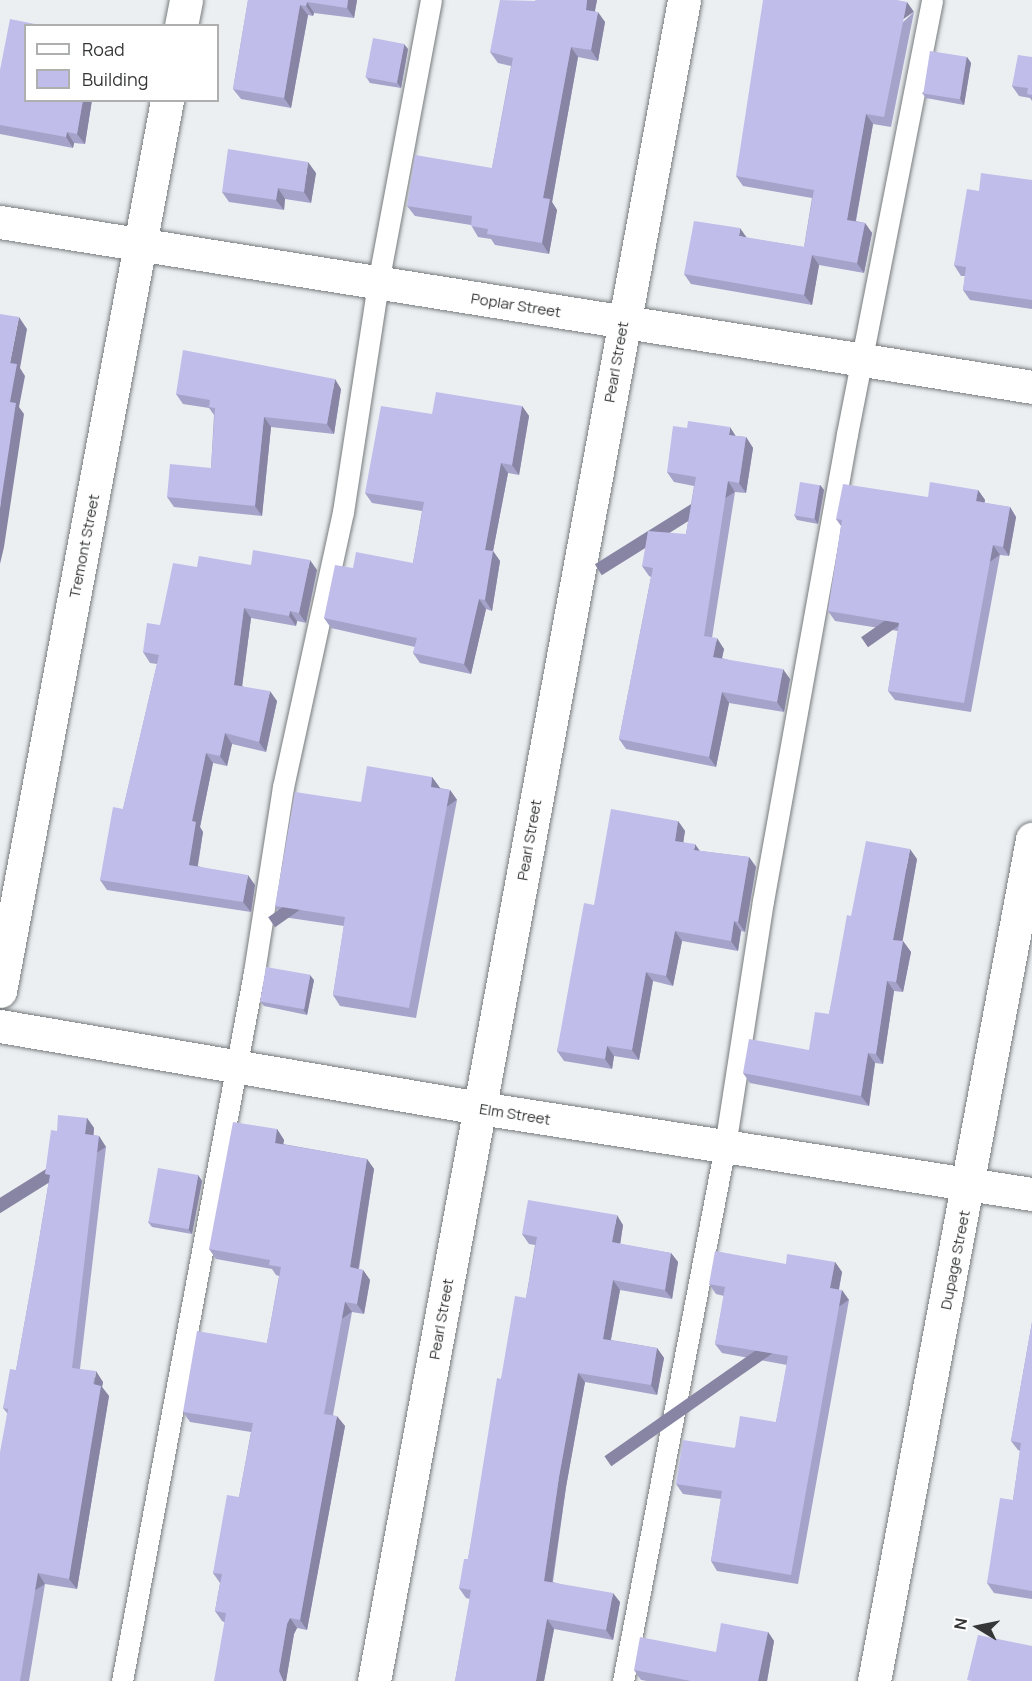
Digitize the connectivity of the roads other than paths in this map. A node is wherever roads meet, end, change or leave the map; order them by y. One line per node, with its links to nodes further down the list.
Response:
1 (186, 0): 5 (street)
2 (431, 0): 9 (lane)
3 (684, 0): 10 (street, Pearl Street)
4 (932, 0): 11 (lane)
5 (181, 24)
6 (167, 102): 8 (street, Tremont Street)
7 (0, 222): 8 (street, Poplar Street)
8 (141, 245): 9 (street, Poplar Street); 14 (street, Tremont Street)
9 (378, 283): 10 (street, Poplar Street); 16 (lane)
10 (623, 322): 11 (street, Poplar Street); 17 (street, Pearl Street)
11 (861, 360): 12 (street, Poplar Street); 18 (lane)
12 (1032, 387)
13 (1032, 839): 19 (street, Dupage Street)
14 (0, 991)
15 (0, 1026): 16 (street, Elm Street)
16 (236, 1066): 17 (street, Elm Street); 21 (lane)
17 (480, 1108): 18 (street, Elm Street); 22 (street, Pearl Street)
18 (725, 1146): 19 (street, Elm Street); 23 (lane)
19 (969, 1184): 20 (street, Elm Street); 24 (street, Dupage Street)
20 (1032, 1194)
21 (122, 1681)
22 (374, 1681)
23 (623, 1681)
24 (874, 1681)

